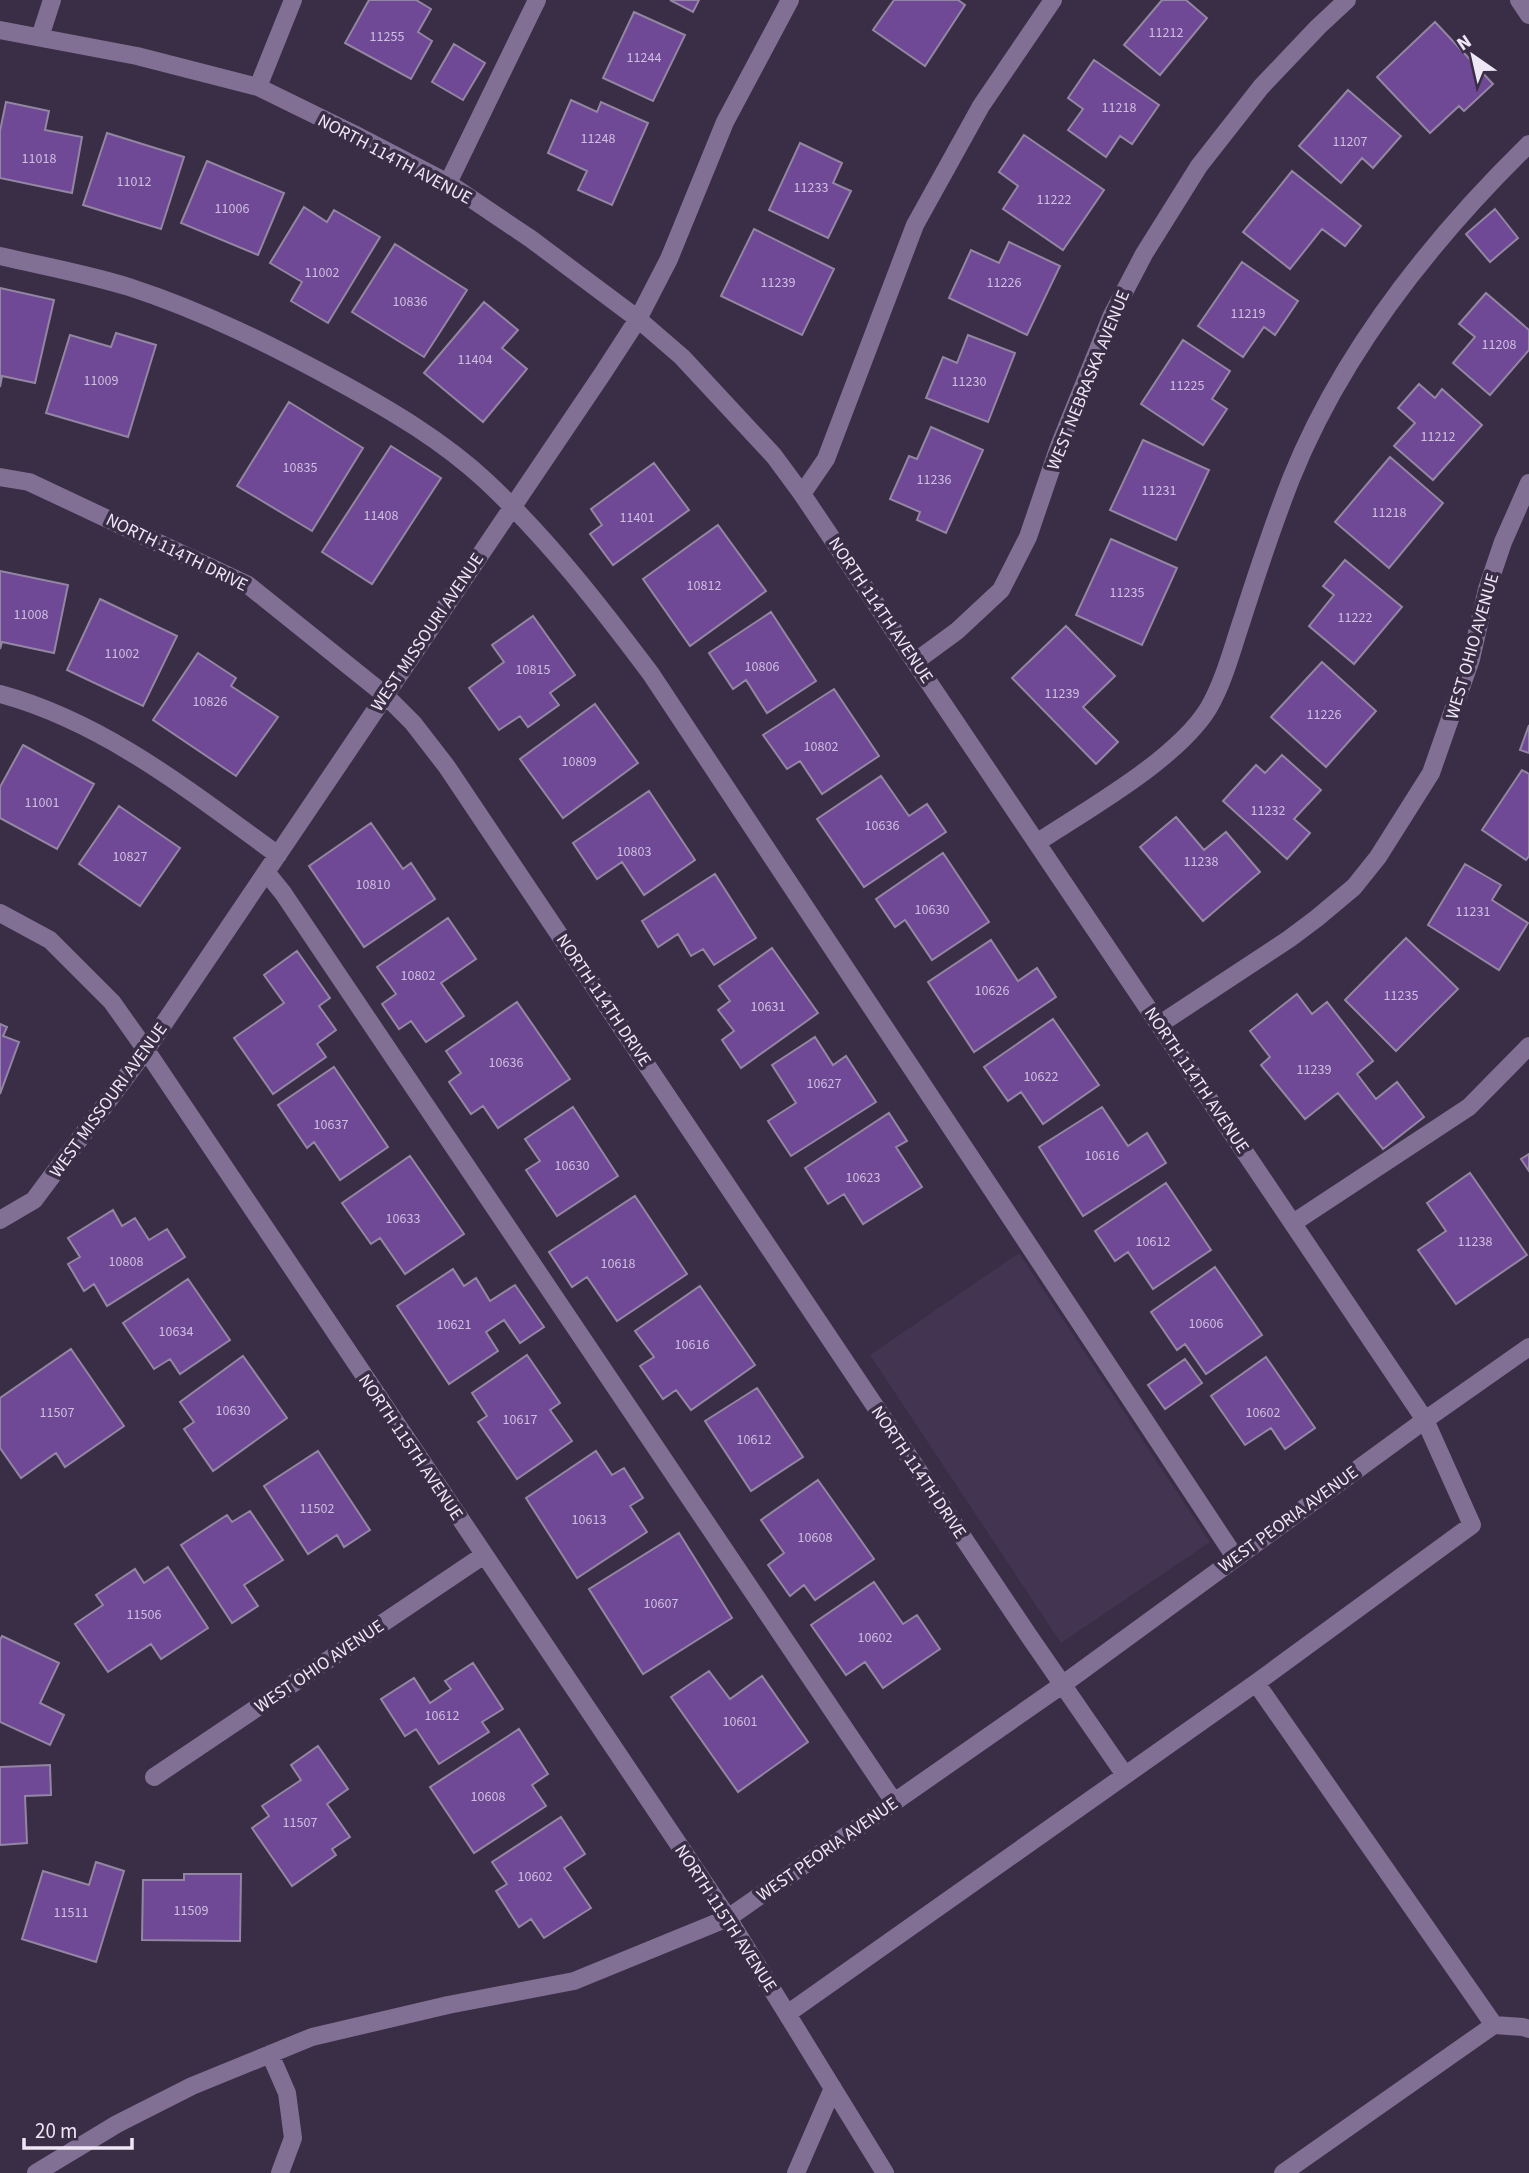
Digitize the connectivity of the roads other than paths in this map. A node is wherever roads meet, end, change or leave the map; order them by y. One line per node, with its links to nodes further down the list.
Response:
1 (52, 0): 10 (street)
2 (293, 0): 11 (street)
3 (537, 0): 13 (street)
4 (790, 0): 15 (street, WEST MISSOURI AVENUE)
5 (1053, 0): 18 (street)
6 (1347, 0): 20 (street, WEST NEBRASKA AVENUE)
7 (1519, 0): 8 (street)
8 (1529, 15)
9 (0, 30): 10 (street, NORTH 114TH AVENUE)
10 (40, 37): 11 (street, NORTH 114TH AVENUE)
11 (257, 88): 13 (street, NORTH 114TH AVENUE)
12 (1529, 144): 23 (street)
13 (448, 183): 15 (street, NORTH 114TH AVENUE)
14 (0, 256): 19 (street)
15 (638, 319): 18 (street, NORTH 114TH AVENUE); 19 (street, WEST MISSOURI AVENUE)
16 (0, 477): 22 (street, NORTH 114TH DRIVE)
17 (1529, 483): 27 (street, WEST OHIO AVENUE)
18 (802, 495): 20 (street, NORTH 114TH AVENUE)
19 (512, 507): 22 (street, WEST MISSOURI AVENUE); 35 (street)
20 (916, 661): 23 (street, NORTH 114TH AVENUE)
21 (0, 694): 24 (street)
22 (384, 695): 24 (street, WEST MISSOURI AVENUE); 37 (street, NORTH 114TH DRIVE)
23 (1038, 842): 27 (street, NORTH 114TH AVENUE)
24 (278, 855): 25 (street, WEST MISSOURI AVENUE)
25 (266, 872): 29 (street, WEST MISSOURI AVENUE); 40 (street)
26 (0, 913): 29 (street, NORTH 115TH AVENUE)
27 (1160, 1024): 31 (street, NORTH 114TH AVENUE)
28 (1529, 1046): 31 (street)
29 (146, 1050): 30 (street, WEST MISSOURI AVENUE); 34 (street, NORTH 115TH AVENUE)
30 (0, 1220)
31 (1293, 1223): 33 (street, NORTH 114TH AVENUE)
32 (1529, 1347): 33 (street, WEST PEORIA AVENUE)
33 (1425, 1420): 35 (street, WEST PEORIA AVENUE); 36 (street, NORTH 114TH AVENUE)
34 (484, 1555): 39 (street, WEST OHIO AVENUE); 41 (street, NORTH 115TH AVENUE)
35 (1236, 1557): 37 (street, WEST PEORIA AVENUE)
36 (1256, 1683): 38 (street); 43 (street)
37 (1062, 1685): 38 (street, NORTH 114TH DRIVE); 40 (street, WEST PEORIA AVENUE)
38 (1125, 1775): 42 (street)
39 (154, 1777)
40 (894, 1802): 41 (street, WEST PEORIA AVENUE)
41 (728, 1918): 42 (street, NORTH 115TH AVENUE); 45 (street, WEST PEORIA AVENUE)
42 (787, 2014): 46 (street, NORTH 115TH AVENUE)
43 (1494, 2025): 44 (street); 51 (street)
44 (1529, 2029)
45 (270, 2054): 47 (street, WEST PEORIA AVENUE); 48 (street)
46 (833, 2088): 49 (street); 50 (street, NORTH 115TH AVENUE)
47 (36, 2173)
48 (280, 2173)
49 (796, 2173)
50 (885, 2173)
51 (1283, 2173)

